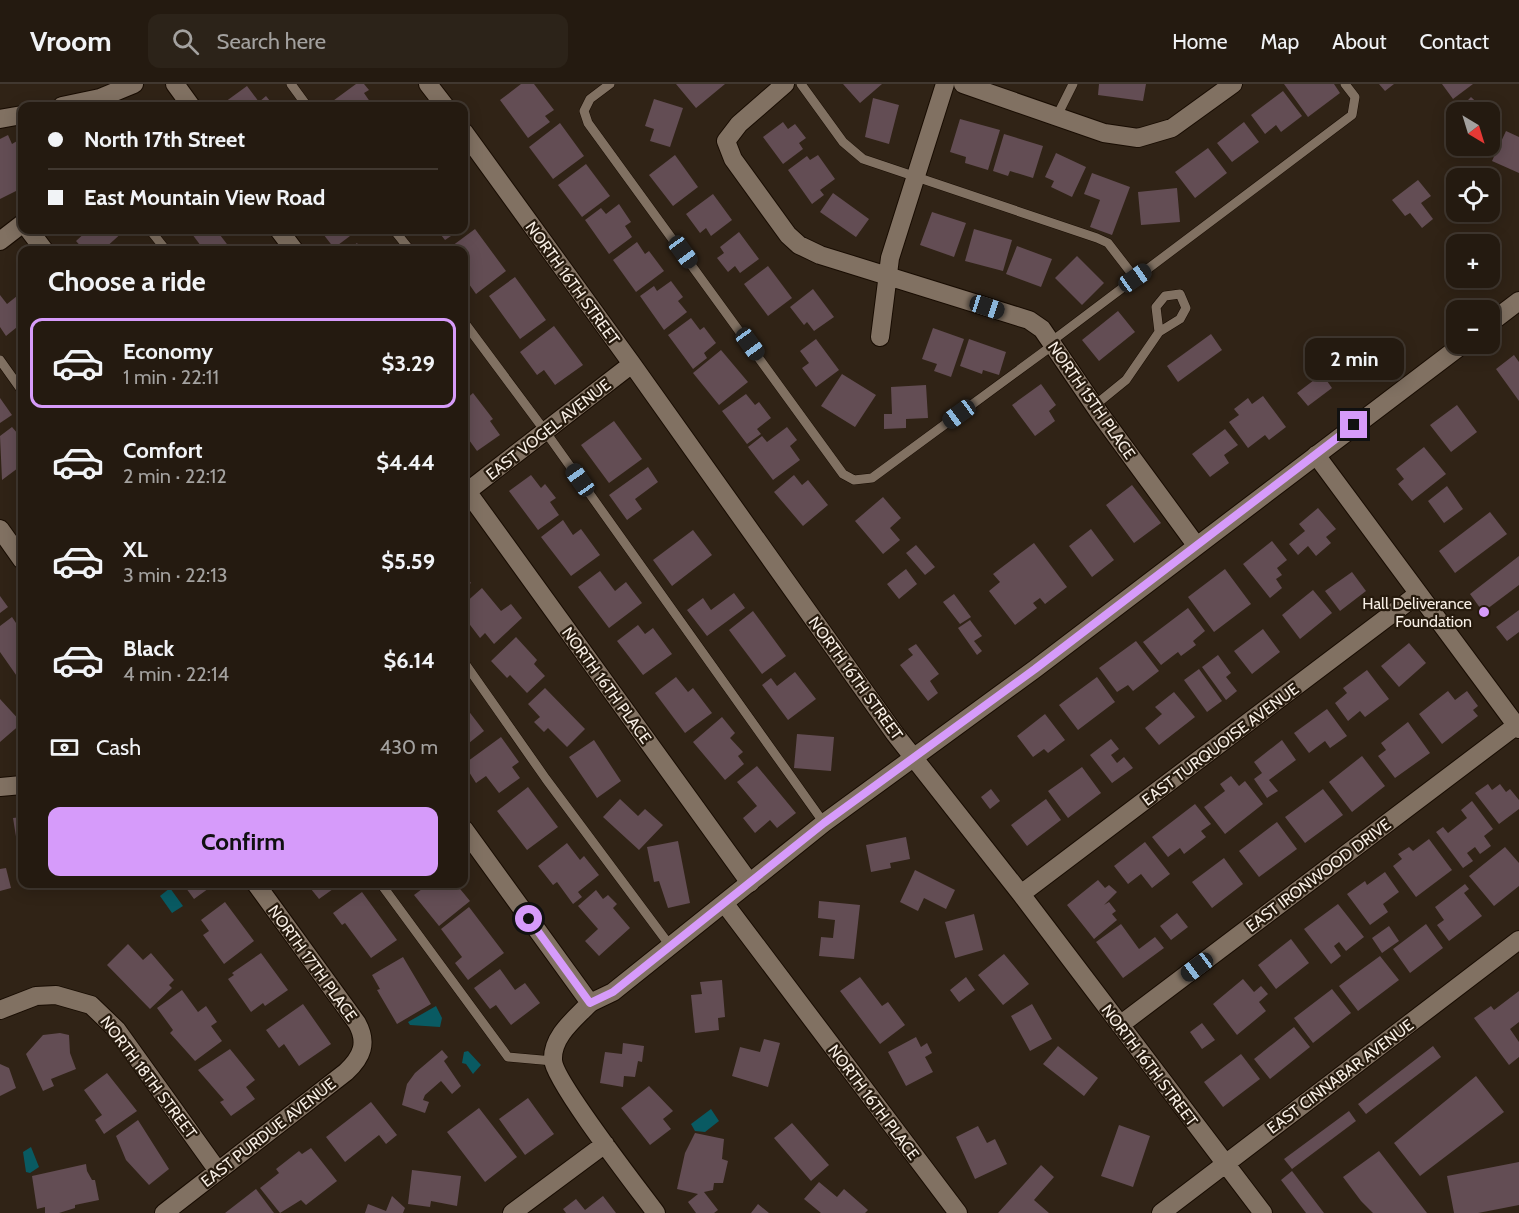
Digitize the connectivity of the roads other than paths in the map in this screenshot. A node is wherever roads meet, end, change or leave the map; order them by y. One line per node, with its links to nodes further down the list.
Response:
1 (134, 84): 13 (street)
2 (174, 84): 14 (street)
3 (291, 84): 15 (lane)
4 (428, 84): 16 (street)
5 (610, 84): 37 (lane)
6 (785, 84): 30 (street, NORTH 15TH PLACE)
7 (801, 84): 21 (lane)
8 (945, 84): 21 (street)
9 (963, 84): 18 (street)
10 (1073, 84): 18 (lane)
11 (1233, 84): 18 (street)
12 (1346, 84): 31 (lane)
13 (101, 102)
14 (188, 102)
15 (304, 102)
16 (442, 102)
17 (18, 116): 19 (street)
18 (1057, 116)
19 (0, 119)
20 (468, 138): 40 (street, NORTH 16TH STREET)
21 (914, 178): 30 (street); 31 (lane)
22 (18, 227): 26 (street)
23 (31, 234): 27 (street)
24 (153, 234): 28 (lane)
25 (397, 234): 29 (lane)
26 (0, 241)
27 (41, 246)
28 (163, 246)
29 (407, 246)
30 (887, 275): 36 (street); 37 (street, NORTH 15TH PLACE)
31 (1135, 278): 37 (lane)
32 (1519, 301): 33 (street)
33 (1500, 315)
34 (468, 327): 43 (lane)
35 (1159, 332): 42 (lane)
36 (880, 337)
37 (1052, 343): 42 (street, NORTH 15TH PLACE)
38 (1450, 354): 44 (street)
39 (0, 360): 41 (lane)
40 (632, 364): 43 (street, EAST VOGEL AVENUE); 53 (street, NORTH 16TH STREET)
41 (18, 385)
42 (1094, 406): 48 (street, NORTH 15TH PLACE)
43 (545, 431): 45 (street, EAST VOGEL AVENUE); 56 (lane)
44 (1316, 455): 48 (street); 50 (street)
45 (468, 489)
46 (468, 495): 58 (street, NORTH 16TH PLACE)
47 (0, 529): 49 (street)
48 (1196, 545): 53 (street)
49 (18, 554)
50 (1418, 594): 52 (street); 61 (street, EAST TURQUOISE AVENUE)
51 (468, 668): 64 (lane)
52 (1518, 727): 67 (street, EAST IRONWOOD DRIVE)
53 (914, 758): 56 (street); 61 (street, NORTH 16TH STREET)
54 (18, 785): 55 (street)
55 (0, 787)
56 (824, 823): 58 (street)
57 (468, 835): 65 (street)
58 (750, 883): 62 (street)
59 (259, 888): 68 (street, NORTH 17TH PLACE)
60 (384, 888): 69 (lane)
61 (1021, 894): 67 (street, NORTH 16TH STREET)
62 (725, 904): 64 (street); 76 (street, NORTH 16TH PLACE)
63 (1519, 940): 71 (street, EAST CINNABAR AVENUE)
64 (671, 947): 65 (street)
65 (590, 1003): 69 (street)
66 (0, 1011): 72 (street, NORTH 18TH STREET)
67 (1120, 1025): 71 (street, NORTH 16TH STREET)
68 (363, 1044): 72 (street, EAST PURDUE AVENUE)
69 (553, 1061): 70 (street)
70 (605, 1144): 74 (street); 75 (street)
71 (1225, 1163): 77 (street, EAST CINNABAR AVENUE); 78 (street, NORTH 16TH STREET)
72 (218, 1171): 73 (street, EAST PURDUE AVENUE)
73 (164, 1213)
74 (512, 1213)
75 (656, 1213)
76 (958, 1213)
77 (1161, 1213)
78 (1263, 1213)

